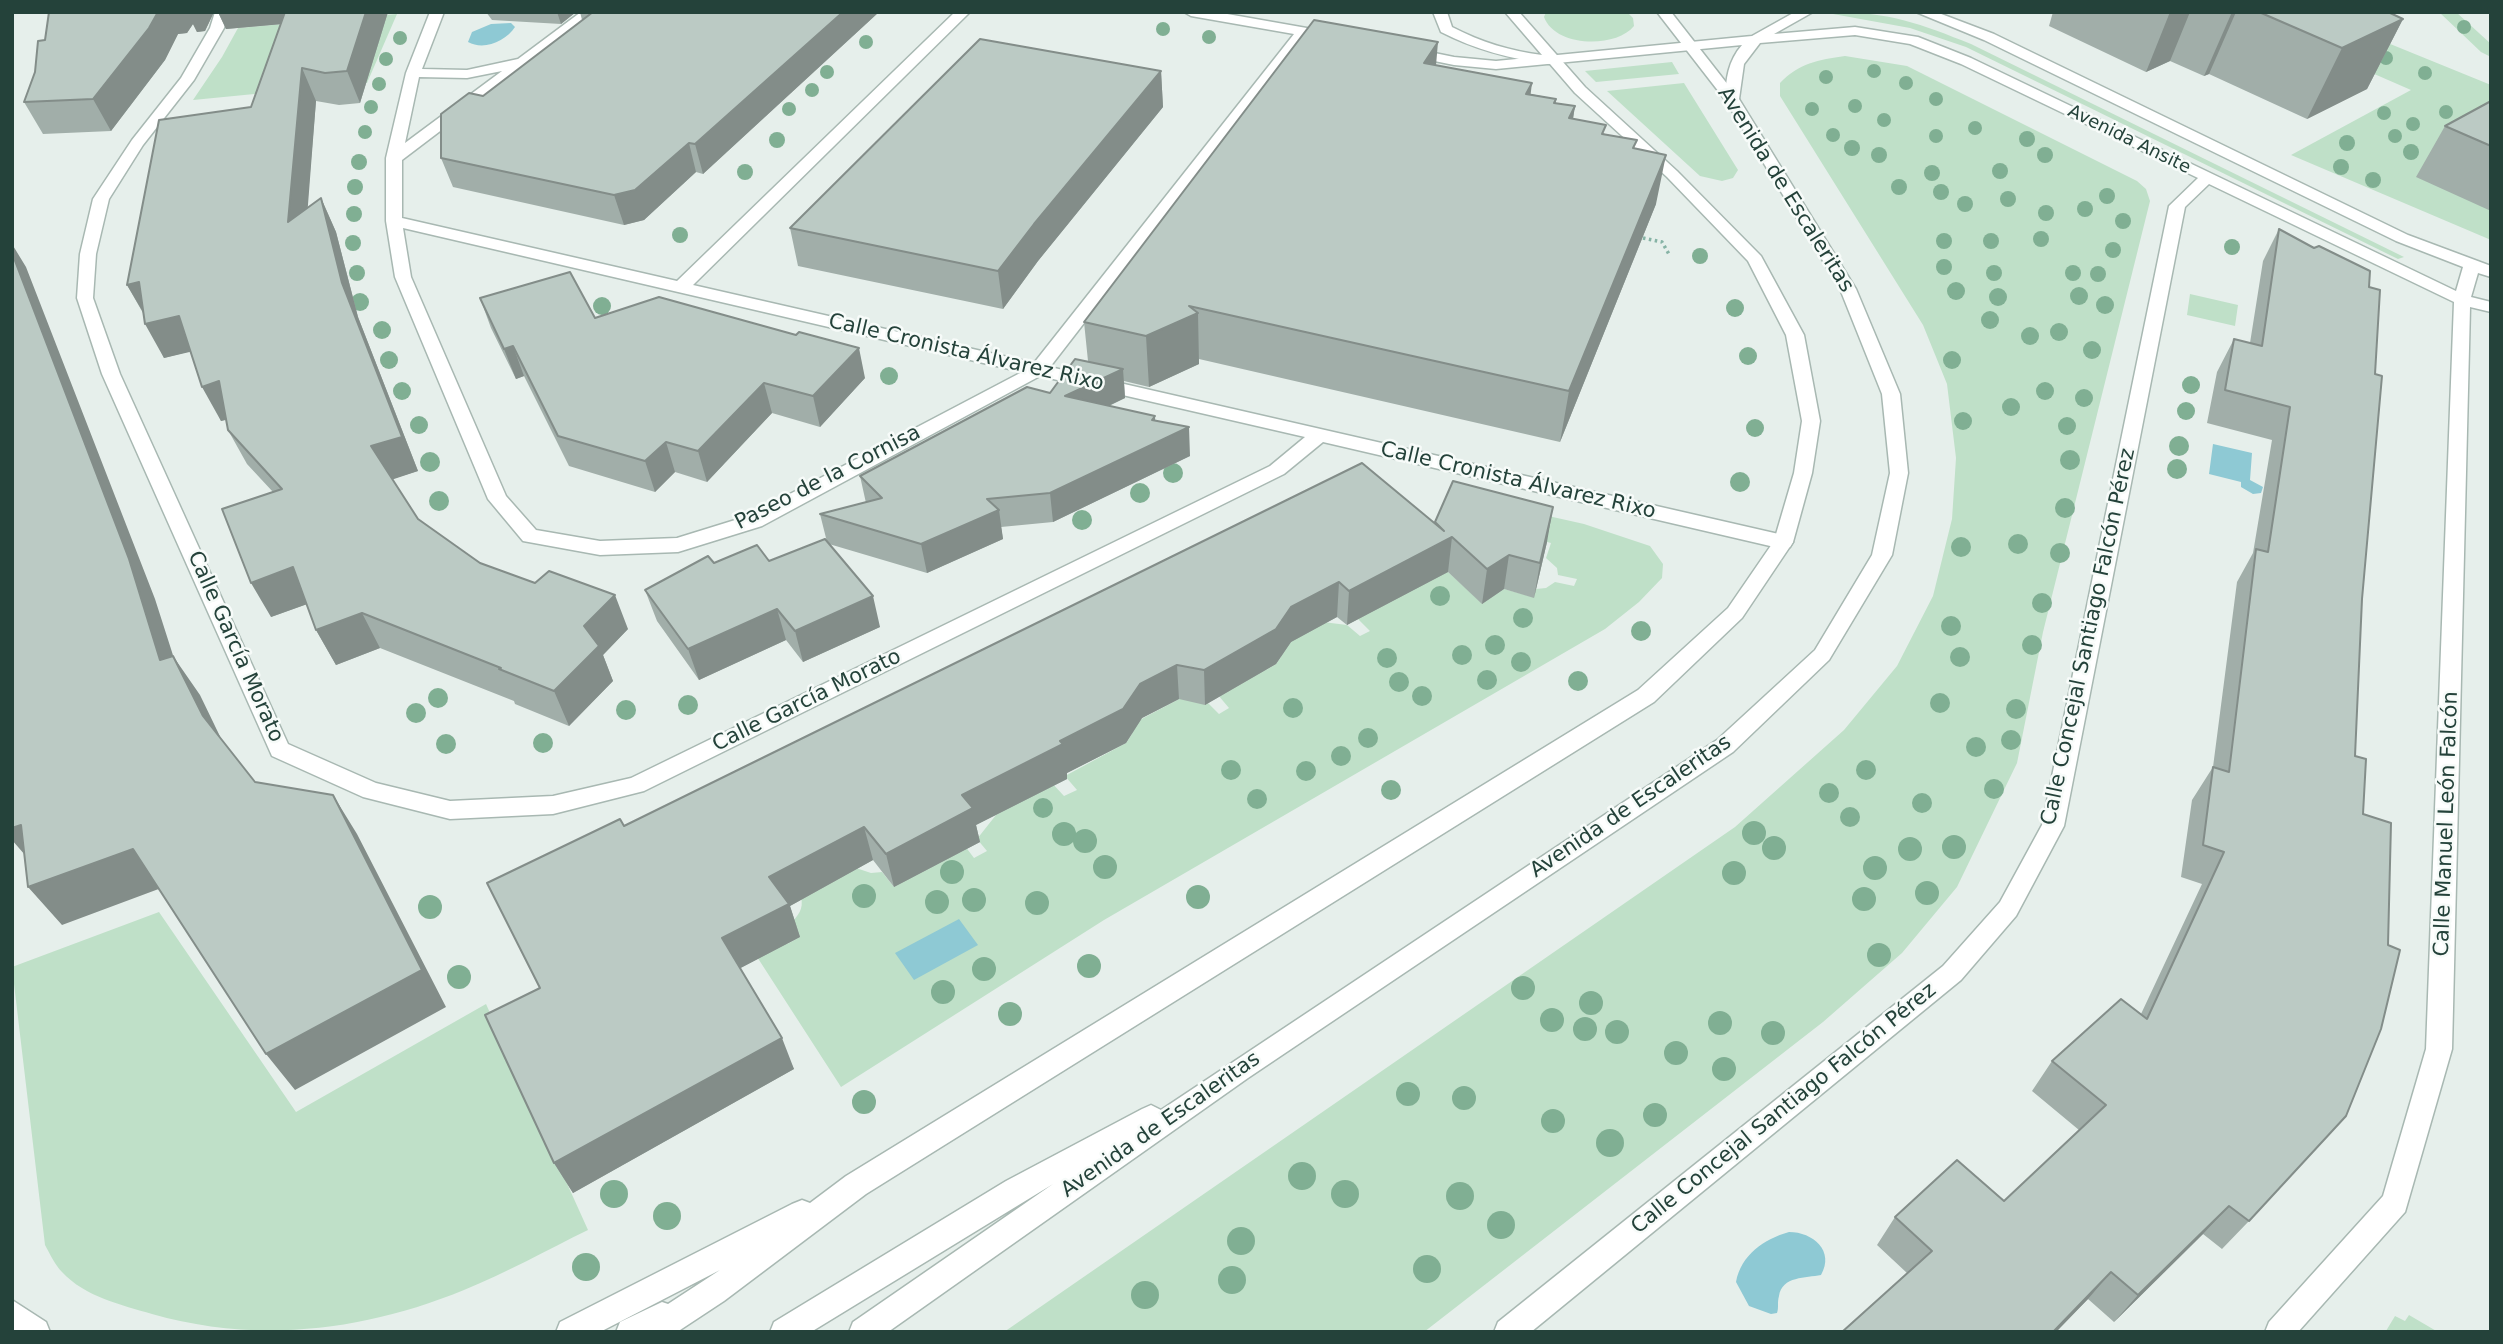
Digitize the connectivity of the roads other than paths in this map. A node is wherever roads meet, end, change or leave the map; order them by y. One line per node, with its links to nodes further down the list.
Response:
1 (222, 12): 32 (street, Calle García Morato)
2 (437, 12): 19 (street, Paseo de la Cornisa)
3 (590, 12): 18 (street)
4 (964, 12): 28 (street)
5 (1191, 12): 12 (street)
6 (1440, 12): 17 (street)
7 (1512, 12): 17 (street)
8 (1664, 12): 16 (street, Avenida de Escaleritas)
9 (1806, 12): 15 (street)
10 (1923, 12): 14 (street, Avenida Ansite)
11 (1969, 12): 14 (street)
12 (1303, 32): 13 (street); 31 (street, Paseo de la Cornisa)
13 (1326, 35)
14 (1989, 37): 27 (street, Avenida Ansite)
15 (1753, 40): 16 (street, Avenida Ansite); 21 (street); 25 (street, Avenida Ansite)
16 (1688, 45): 17 (street, Avenida Ansite); 21 (street, Avenida de Escaleritas)
17 (1551, 60): 20 (street); 24 (street)
18 (528, 61): 19 (street); 23 (street)
19 (413, 73): 23 (street, Paseo de la Cornisa)
20 (1474, 79)
21 (1732, 99): 34 (street, Avenida de Escaleritas)
22 (1612, 141): 24 (street)
23 (394, 158): 26 (street, Paseo de la Cornisa)
24 (1672, 174): 33 (street)
25 (2207, 178): 29 (street, Avenida Ansite); 44 (street, Calle Concejal Santiago Falcón Pérez)
26 (394, 221): 28 (street, Calle Cronista Álvarez Rixo); 31 (street, Paseo de la Cornisa)
27 (2481, 269): 29 (street, Calle Manuel León Falcón)
28 (681, 288): 31 (street, Calle Cronista Álvarez Rixo)
29 (2462, 300): 30 (street, Avenida Ansite); 45 (street, Calle Manuel León Falcón)
30 (2491, 307)
31 (1038, 370): 32 (street, Calle Cronista Álvarez Rixo)
32 (1320, 435): 33 (street, Calle Cronista Álvarez Rixo)
33 (1783, 542): 35 (street)
34 (1239, 1070): 42 (street); 43 (street, Avenida de Escaleritas)
35 (856, 1185): 36 (street); 39 (street)
36 (714, 1291): 40 (street); 41 (street)
37 (12, 1314): 38 (street)
38 (36, 1332)
39 (570, 1332)
40 (630, 1332)
41 (652, 1332)
42 (784, 1332)
43 (863, 1332)
44 (1508, 1332)
45 (2279, 1332)

